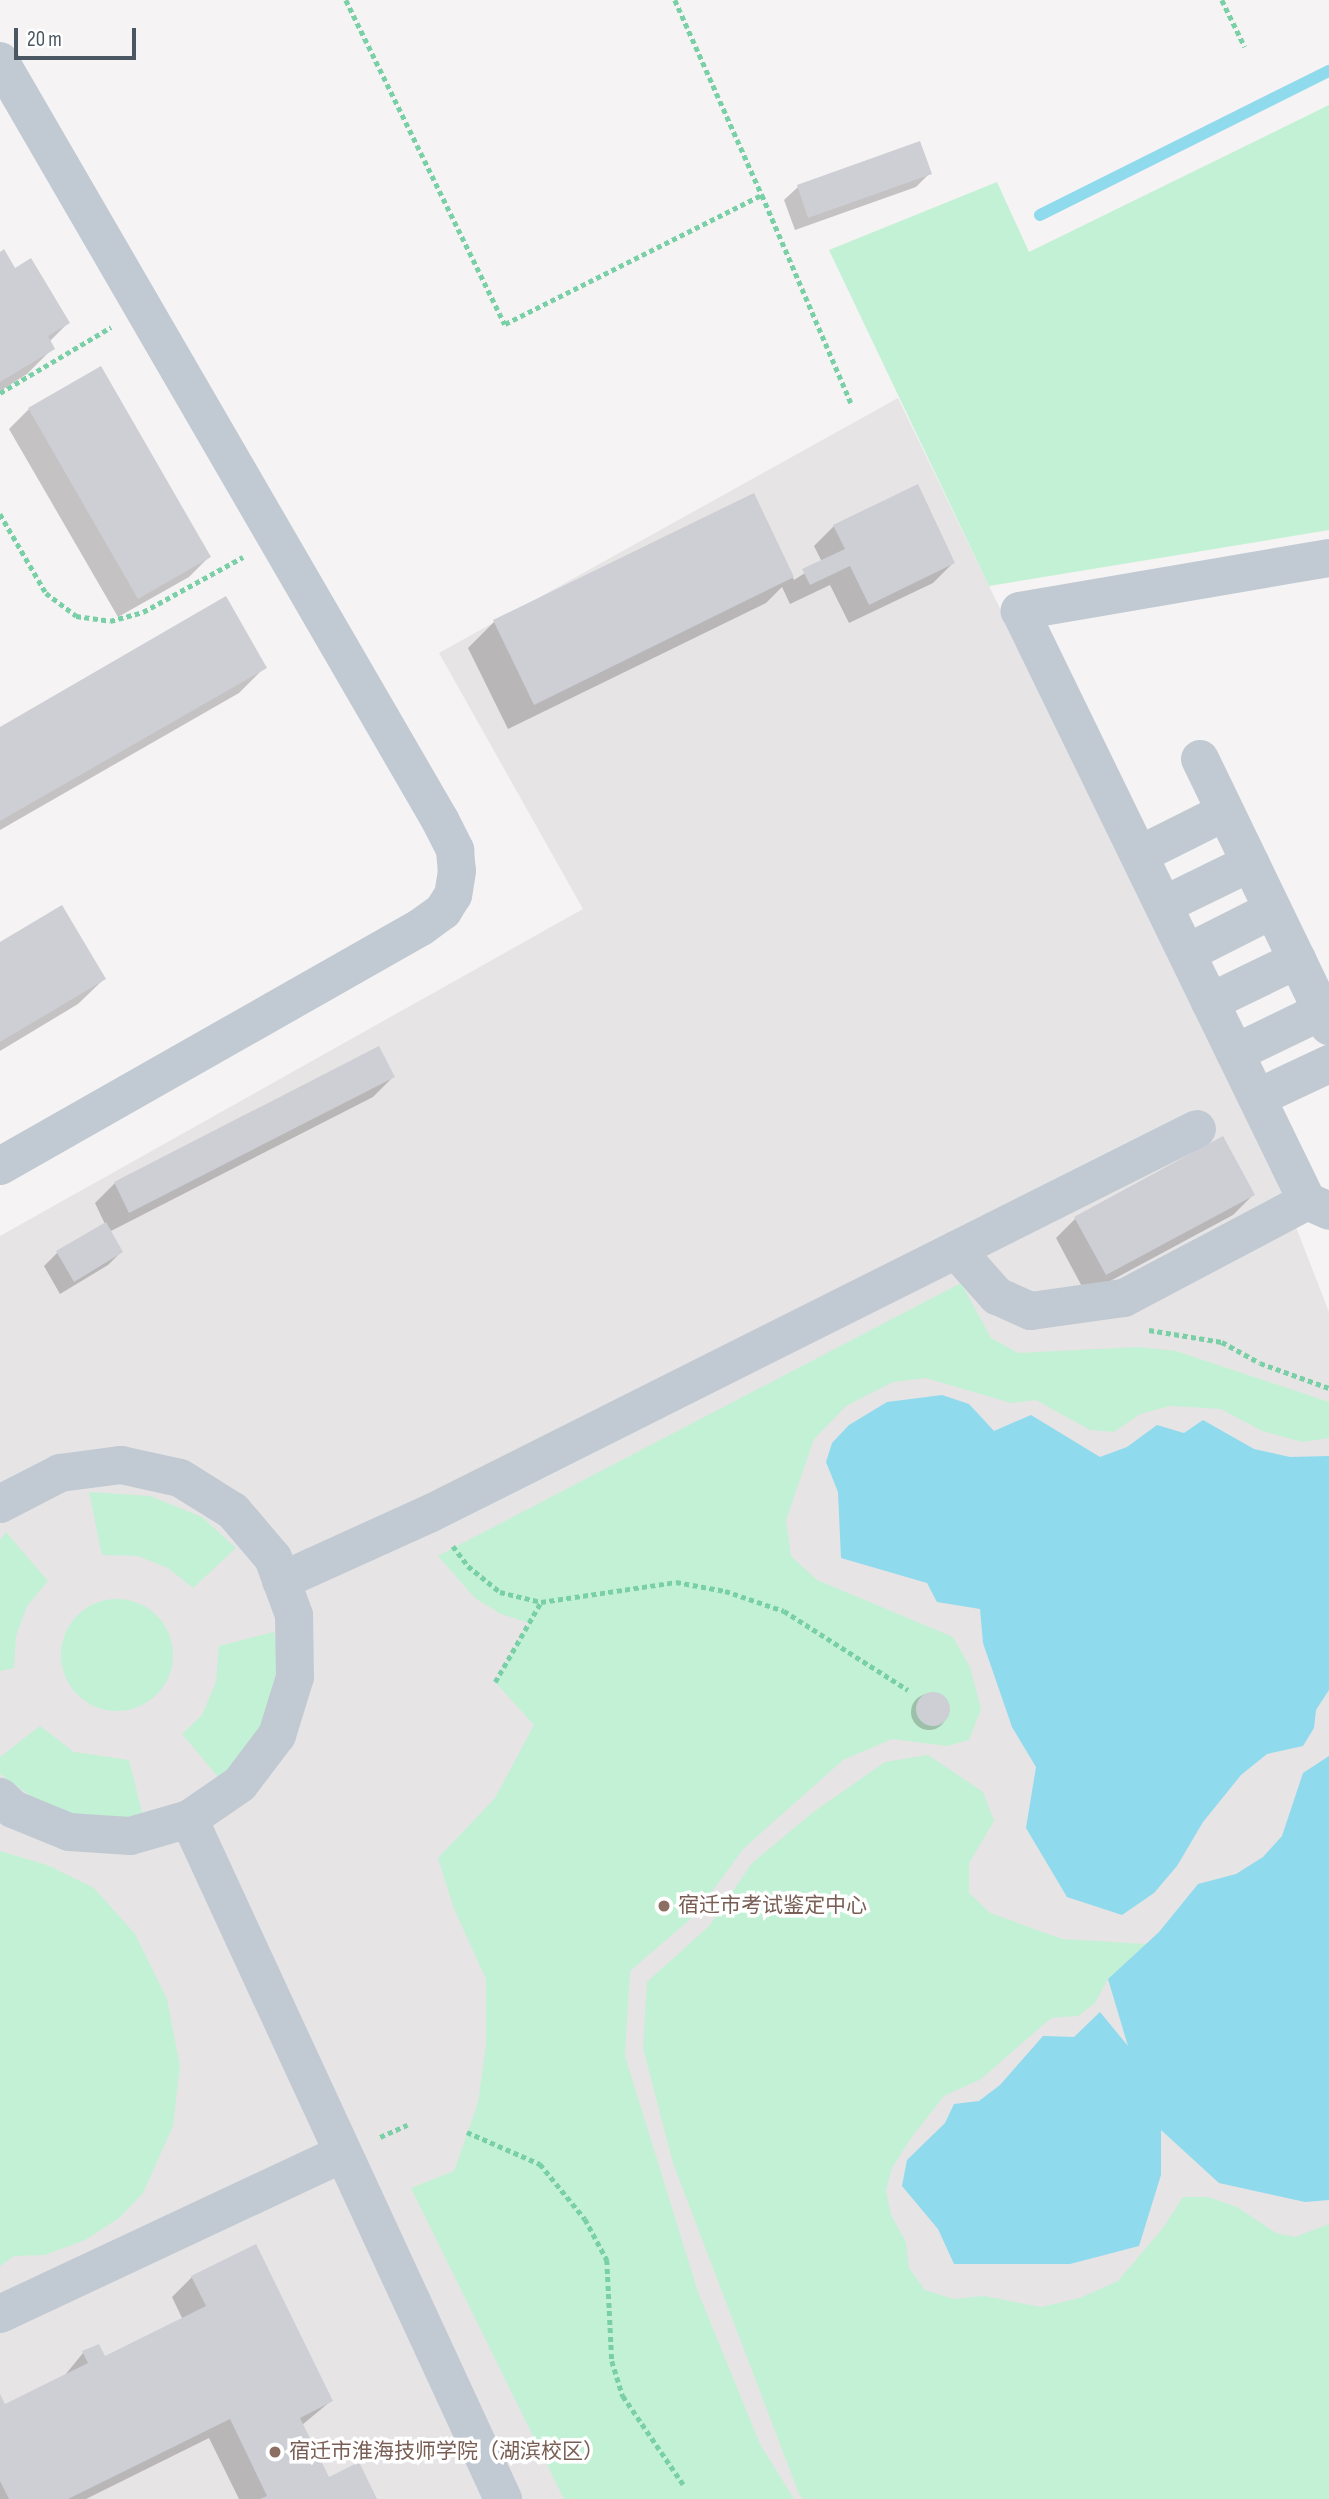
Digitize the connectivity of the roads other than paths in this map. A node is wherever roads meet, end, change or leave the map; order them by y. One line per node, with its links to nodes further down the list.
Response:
1 (0, 61): 17 (lane)
2 (1329, 558): 5 (lane)
3 (1200, 759): 4 (lane)
4 (1225, 812): 5 (lane); 6 (lane)
5 (1139, 855): 7 (lane)
6 (1250, 863): 7 (lane); 8 (lane)
7 (1164, 905): 9 (lane)
8 (1272, 910): 9 (lane); 10 (lane)
9 (1187, 953): 11 (lane)
10 (1297, 960): 11 (lane); 12 (lane)
11 (1210, 1002): 13 (lane)
12 (1325, 1019): 13 (lane)
13 (1235, 1053): 15 (lane)
14 (1329, 1064): 15 (lane)
15 (1257, 1098): 18 (lane)
16 (1197, 1129): 19 (lane)
17 (0, 1166)
18 (1318, 1206): 19 (lane)
19 (956, 1250): 21 (lane)
20 (0, 1504): 21 (lane)
21 (281, 1581): 23 (lane)
22 (0, 1797): 23 (lane)
23 (188, 1819): 24 (lane)
24 (341, 2155): 25 (lane); 26 (lane)
25 (0, 2314)
26 (503, 2499)

